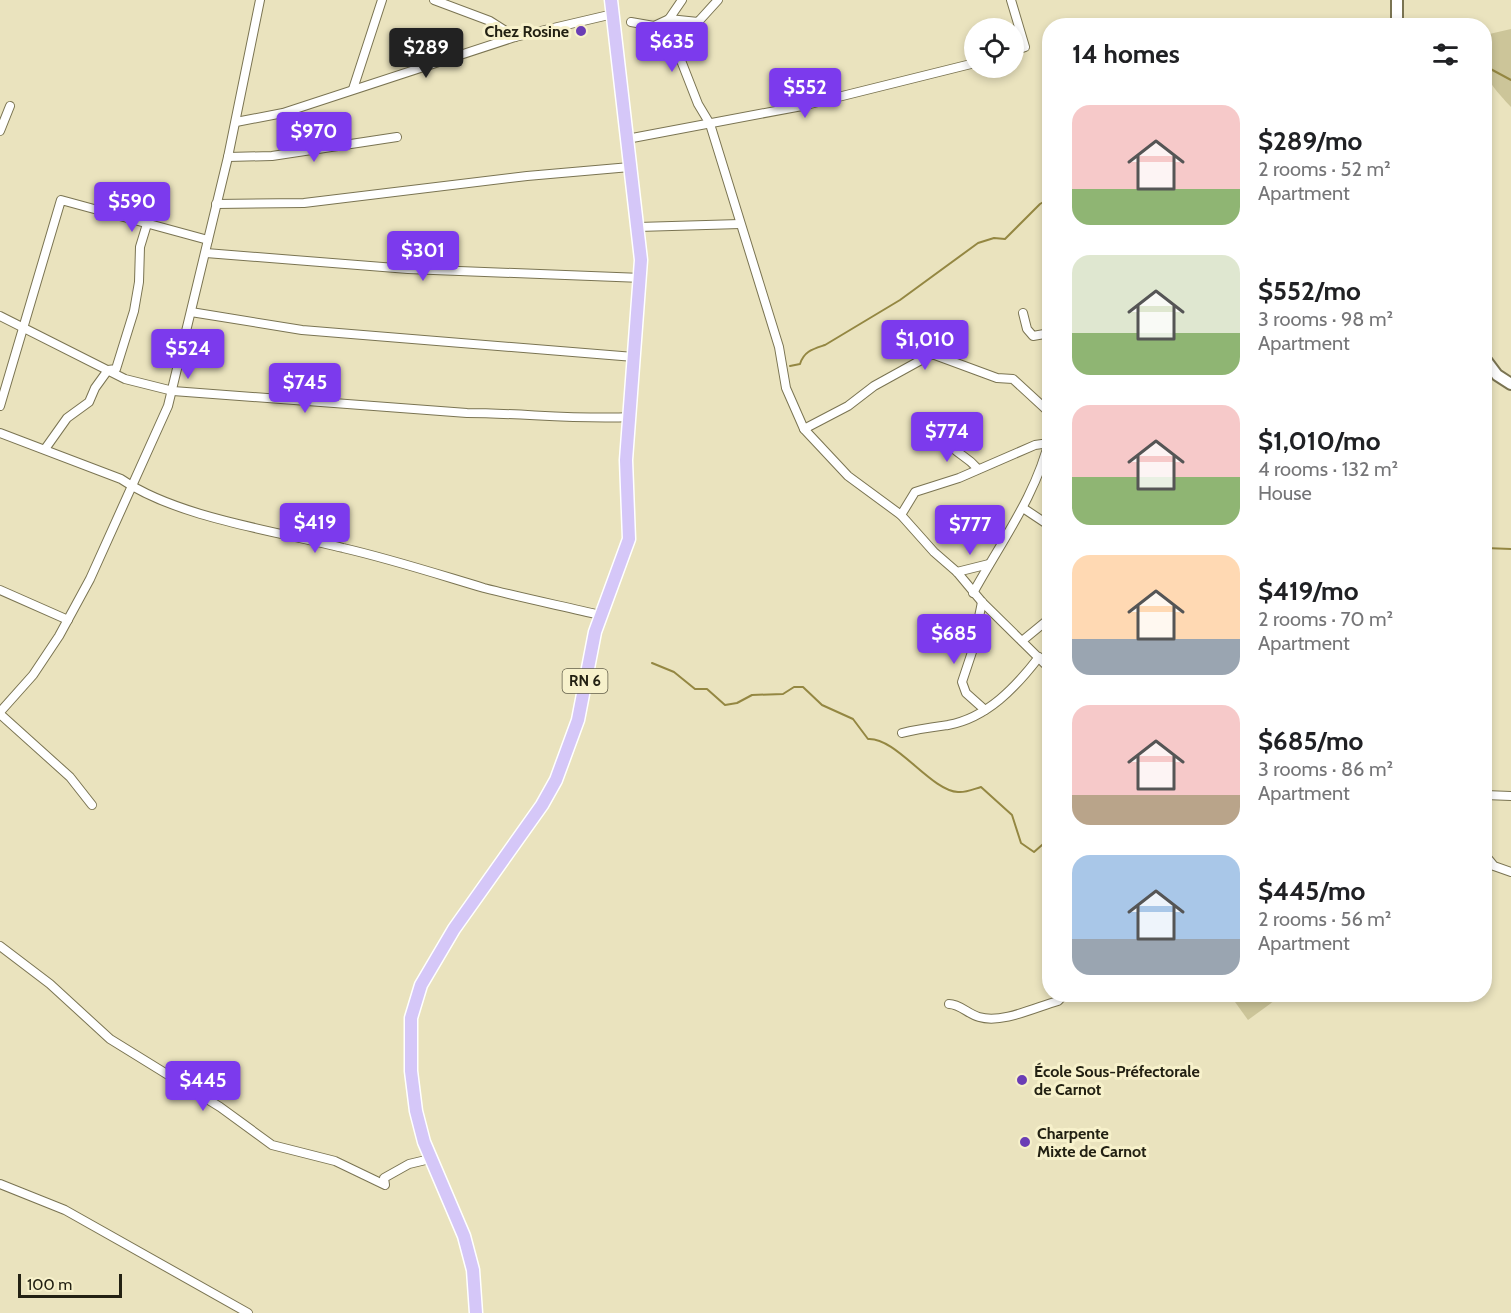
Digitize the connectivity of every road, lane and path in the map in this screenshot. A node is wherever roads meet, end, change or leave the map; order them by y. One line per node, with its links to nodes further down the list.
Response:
1 (260, 0): 19 (street)
2 (382, 0): 17 (street)
3 (434, 0): 15 (street)
4 (611, 0): 9 (main road, RN 6)
5 (682, 0): 12 (street)
6 (718, 0): 12 (street)
7 (1011, 0): 10 (street)
8 (1397, 0): 11 (street)
9 (613, 14): 15 (street); 23 (main road, RN 6)
10 (1016, 18)
11 (1396, 18)
12 (669, 19): 14 (street)
13 (631, 22): 14 (street)
14 (654, 26): 20 (street)
15 (515, 37): 17 (street)
16 (964, 66): 20 (street)
17 (353, 89): 19 (street)
18 (10, 106): 21 (street)
19 (236, 122): 24 (street)
20 (710, 124): 23 (street); 28 (street)
21 (0, 131)
22 (397, 137): 24 (street)
23 (627, 139): 25 (main road, RN 6)
24 (228, 158): 26 (street)
25 (630, 167): 26 (street); 29 (main road, RN 6)
26 (216, 204): 30 (street)
27 (147, 224): 30 (street); 36 (street); 40 (street)
28 (740, 224): 29 (street); 46 (street)
29 (638, 227): 32 (main road, RN 6)
30 (208, 240): 31 (street)
31 (206, 253): 32 (street); 33 (street)
32 (642, 278): 38 (main road, RN 6)
33 (191, 312): 38 (street); 42 (street)
34 (1023, 313): 37 (street)
35 (0, 316): 36 (street)
36 (24, 327): 40 (street); 43 (street)
37 (1042, 334)
38 (634, 357): 45 (main road, RN 6)
39 (1492, 368): 41 (street)
40 (108, 370): 42 (street); 50 (street)
41 (1511, 384)
42 (172, 391): 45 (street); 53 (street)
43 (0, 406)
44 (1042, 406): 46 (street)
45 (631, 417): 62 (main road, RN 6)
46 (804, 429): 55 (street)
47 (0, 433): 50 (street)
48 (945, 437): 52 (street)
49 (1042, 446): 52 (street)
50 (45, 449): 53 (street)
51 (1042, 463): 54 (street)
52 (976, 468): 55 (street)
53 (133, 487): 62 (street); 63 (street)
54 (1023, 508): 56 (street); 57 (street)
55 (902, 515): 58 (street)
56 (1042, 521)
57 (989, 564): 58 (street); 60 (street)
58 (957, 572): 60 (street)
59 (0, 590): 63 (street)
60 (974, 593): 61 (street)
61 (982, 602): 65 (street); 68 (street)
62 (600, 615): 79 (main road, RN 6)
63 (68, 620): 69 (street)
64 (1042, 625): 65 (street)
65 (1022, 641): 66 (street)
66 (1040, 657): 67 (street); 68 (street)
67 (1042, 659)
68 (985, 710): 70 (street)
69 (0, 713): 73 (street)
70 (902, 733)
71 (1492, 795): 72 (street)
72 (1511, 796)
73 (92, 805)
74 (1492, 864): 75 (street)
75 (1511, 872)
76 (0, 946): 79 (street)
77 (1054, 1002): 78 (street)
78 (949, 1004)
79 (430, 1159): 82 (main road, RN 6)
80 (0, 1184): 81 (street)
81 (248, 1313)
82 (476, 1313)

